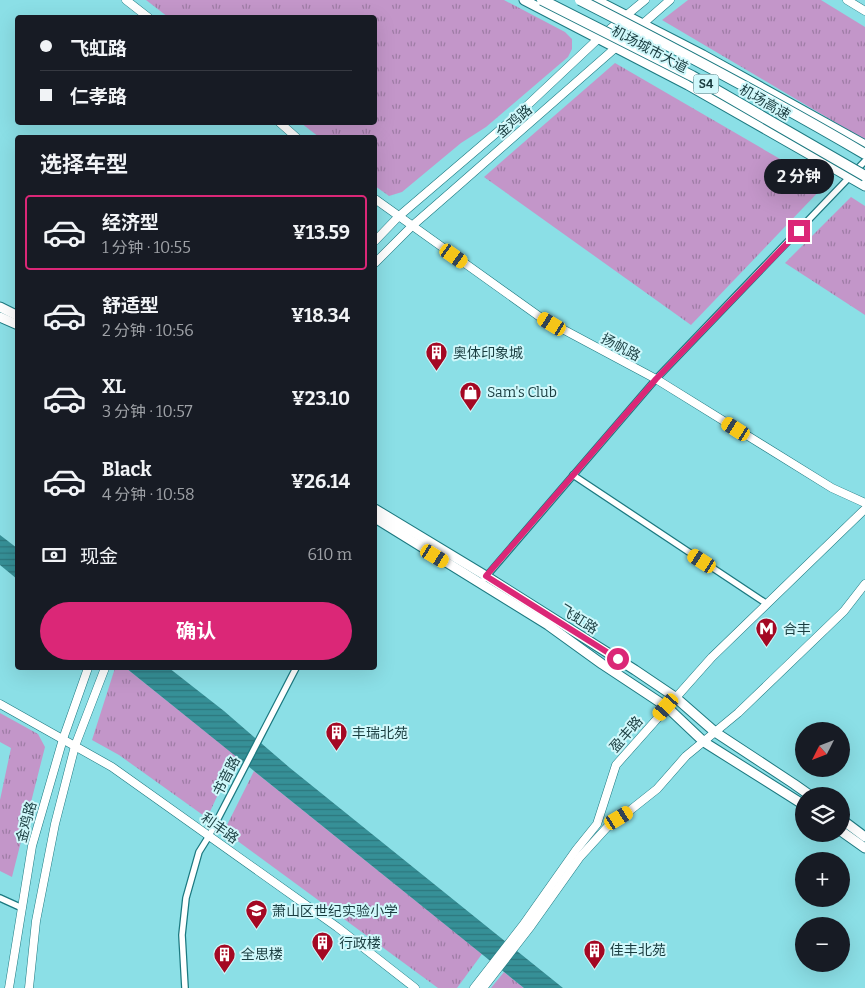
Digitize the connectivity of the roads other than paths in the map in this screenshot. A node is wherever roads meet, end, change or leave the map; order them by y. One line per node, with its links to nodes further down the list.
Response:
1 (126, 0): 10 (main road)
2 (524, 0): 13 (main road, 机场城市大道)
3 (542, 0): 20 (highway, 机场高速 / S4, bridge)
4 (580, 0): 18 (highway, 机场高速 / S4, bridge)
5 (596, 0): 11 (main road, 机场城市大道)
6 (645, 0): 11 (main road, 金鸡路)
7 (670, 0): 12 (main road, 金鸡路)
8 (847, 0): 9 (main road)
9 (865, 11)
10 (145, 15)
11 (627, 15): 12 (main road, 机场城市大道); 13 (main road, 金鸡路)
12 (643, 24): 14 (main road, 金鸡路); 17 (main road, 机场城市大道)
13 (599, 38): 14 (main road, 机场城市大道); 24 (main road, 金鸡路)
14 (616, 47): 21 (main road, 机场城市大道); 25 (main road, 金鸡路)
15 (282, 125): 16 (main road)
16 (294, 135)
17 (865, 145)
18 (865, 154)
19 (865, 161): 21 (street)
20 (865, 176)
21 (850, 177): 22 (main road, 机场城市大道); 32 (street)
22 (865, 186)
23 (377, 201): 24 (main road, 扬帆路)
24 (398, 217): 25 (main road, 扬帆路); 26 (main road, 金鸡路)
25 (412, 226): 27 (main road, 金鸡路); 32 (main road, 扬帆路)
26 (377, 239)
27 (377, 261)
28 (0, 307): 29 (main road)
29 (15, 314)
30 (0, 317): 31 (main road)
31 (15, 324)
32 (656, 379): 33 (street); 34 (main road, 扬帆路)
33 (573, 474): 38 (street); 40 (street)
34 (865, 503)
35 (865, 509): 40 (main road, 盈丰路)
36 (377, 510): 38 (main road, 飞虹路)
37 (377, 519): 38 (main road, 飞虹路)
38 (483, 580): 44 (main road, 飞虹路); 46 (main road, 飞虹路)
39 (865, 584): 47 (main road)
40 (767, 604): 44 (main road, 盈丰路)
41 (87, 670): 48 (main road, 金鸡路)
42 (104, 670): 50 (main road, 金鸡路)
43 (295, 670): 54 (street, 书音路)
44 (676, 697): 46 (main road, 盈丰路); 47 (main road, 飞虹路)
45 (0, 704): 48 (main road, 利丰路)
46 (666, 707): 49 (main road, 飞虹路); 64 (main road, 盈丰路)
47 (715, 732): 49 (main road); 51 (main road, 飞虹路)
48 (63, 739): 50 (main road, 利丰路); 59 (main road, 金鸡路)
49 (704, 742): 52 (main road, 飞虹路); 65 (main road)
50 (75, 746): 54 (main road, 利丰路); 61 (main road, 金鸡路)
51 (798, 787)
52 (795, 799)
53 (850, 826): 56 (main road)
54 (209, 836): 62 (street, 书音路); 63 (main road, 利丰路)
55 (850, 837): 57 (main road)
56 (865, 837)
57 (865, 848)
58 (0, 898): 59 (street)
59 (22, 908): 60 (main road, 金鸡路)
60 (9, 988)
61 (29, 988)
62 (185, 988)
63 (415, 988)
64 (474, 988)
65 (483, 988)

